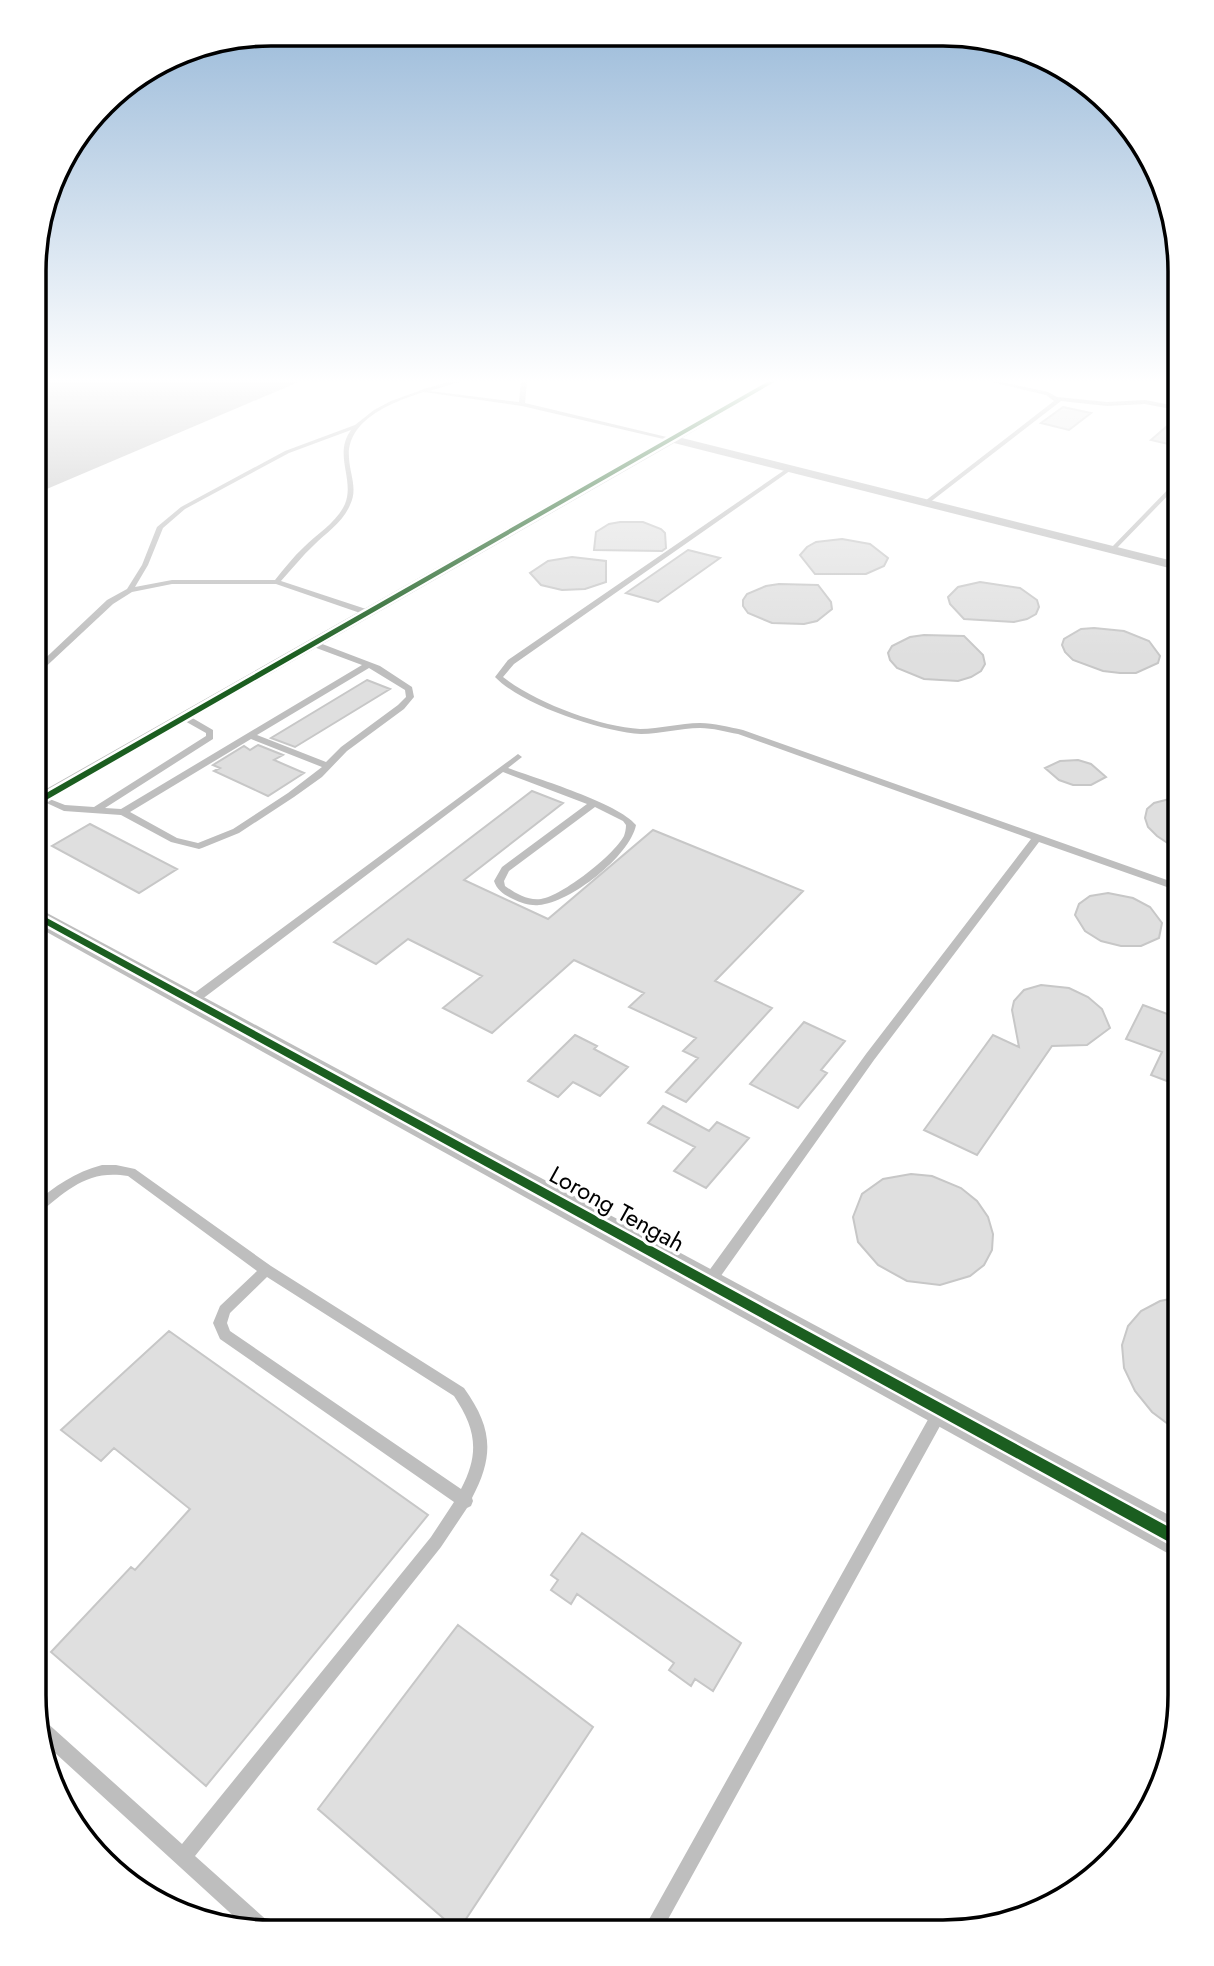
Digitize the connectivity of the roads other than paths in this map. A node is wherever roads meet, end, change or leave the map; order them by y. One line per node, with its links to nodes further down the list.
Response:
1 (248, 473): 12 (lane)
2 (348, 473): 11 (lane)
3 (614, 473): 13 (street)
4 (784, 473): 27 (lane)
5 (810, 473): 8 (street)
6 (965, 473): 8 (lane)
7 (1168, 492): 9 (lane)
8 (926, 502): 9 (street)
9 (1113, 550): 10 (street)
10 (1168, 564)
11 (277, 582): 12 (lane); 13 (lane)
12 (130, 590): 15 (lane)
13 (369, 613): 14 (street)
14 (314, 643): 16 (lane); 17 (street)
15 (46, 662)
16 (368, 665): 18 (lane); 20 (lane)
17 (186, 718): 22 (street); 25 (lane)
18 (250, 734): 20 (lane); 26 (lane)
19 (518, 757): 21 (lane)
20 (328, 766): 26 (lane)
21 (502, 769): 24 (lane); 30 (lane)
22 (46, 797)
23 (46, 803): 25 (lane)
24 (594, 803): 24 (lane)
25 (97, 809): 26 (lane)
26 (123, 812)
27 (1036, 839): 28 (lane); 33 (lane)
28 (1168, 885)
29 (46, 920): 30 (street, Lorong Tengah)
30 (193, 1000): 33 (street, Lorong Tengah)
31 (46, 1200): 32 (lane)
32 (266, 1270): 35 (lane); 35 (lane)
33 (708, 1283): 34 (street, Lorong Tengah)
34 (942, 1409): 36 (street, Lorong Tengah); 40 (lane)
35 (466, 1501): 38 (lane)
36 (1168, 1534)
37 (49, 1736): 38 (lane)
38 (183, 1857): 39 (lane)
39 (251, 1919)
40 (658, 1920)

